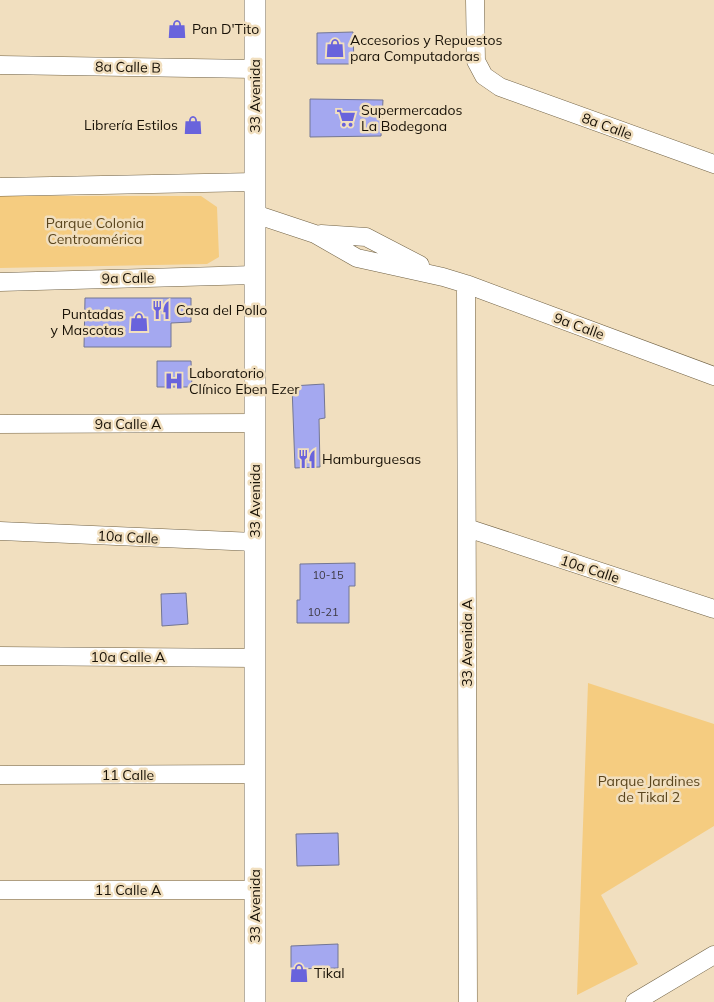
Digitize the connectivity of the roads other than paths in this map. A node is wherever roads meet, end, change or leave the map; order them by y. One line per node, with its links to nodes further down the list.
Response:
1 (255, 0): 4 (street, 33 Avenida)
2 (475, 0): 5 (street, 8a Calle)
3 (0, 65): 4 (street, 8a Calle B)
4 (255, 69): 6 (street, 33 Avenida)
5 (714, 164)
6 (255, 182): 7 (street); 8 (street, 33 Avenida)
7 (0, 187)
8 (255, 214): 9 (street, 33 Avenida); 11 (street, 9a Calle)
9 (255, 275): 10 (street, 9a Calle); 13 (street, 33 Avenida)
10 (0, 282)
11 (466, 284): 12 (street, 9a Calle); 15 (street, 33 Avenida A)
12 (714, 376)
13 (255, 423): 14 (street, 9a Calle A); 17 (street, 33 Avenida)
14 (0, 424)
15 (466, 528): 18 (street, 10a Calle); 27 (street, 33 Avenida A)
16 (0, 531): 17 (street, 10a Calle)
17 (255, 542): 20 (street, 33 Avenida)
18 (714, 609)
19 (0, 656): 20 (street, 10a Calle A)
20 (255, 658): 21 (street, 33 Avenida)
21 (255, 774): 22 (street, 11 Calle); 24 (street, 33 Avenida)
22 (0, 775)
23 (0, 890): 24 (street, 11 Calle A)
24 (256, 890): 26 (street, 33 Avenida)
25 (714, 955): 28 (street)
26 (255, 1002)
27 (468, 1002)
28 (635, 1002)

